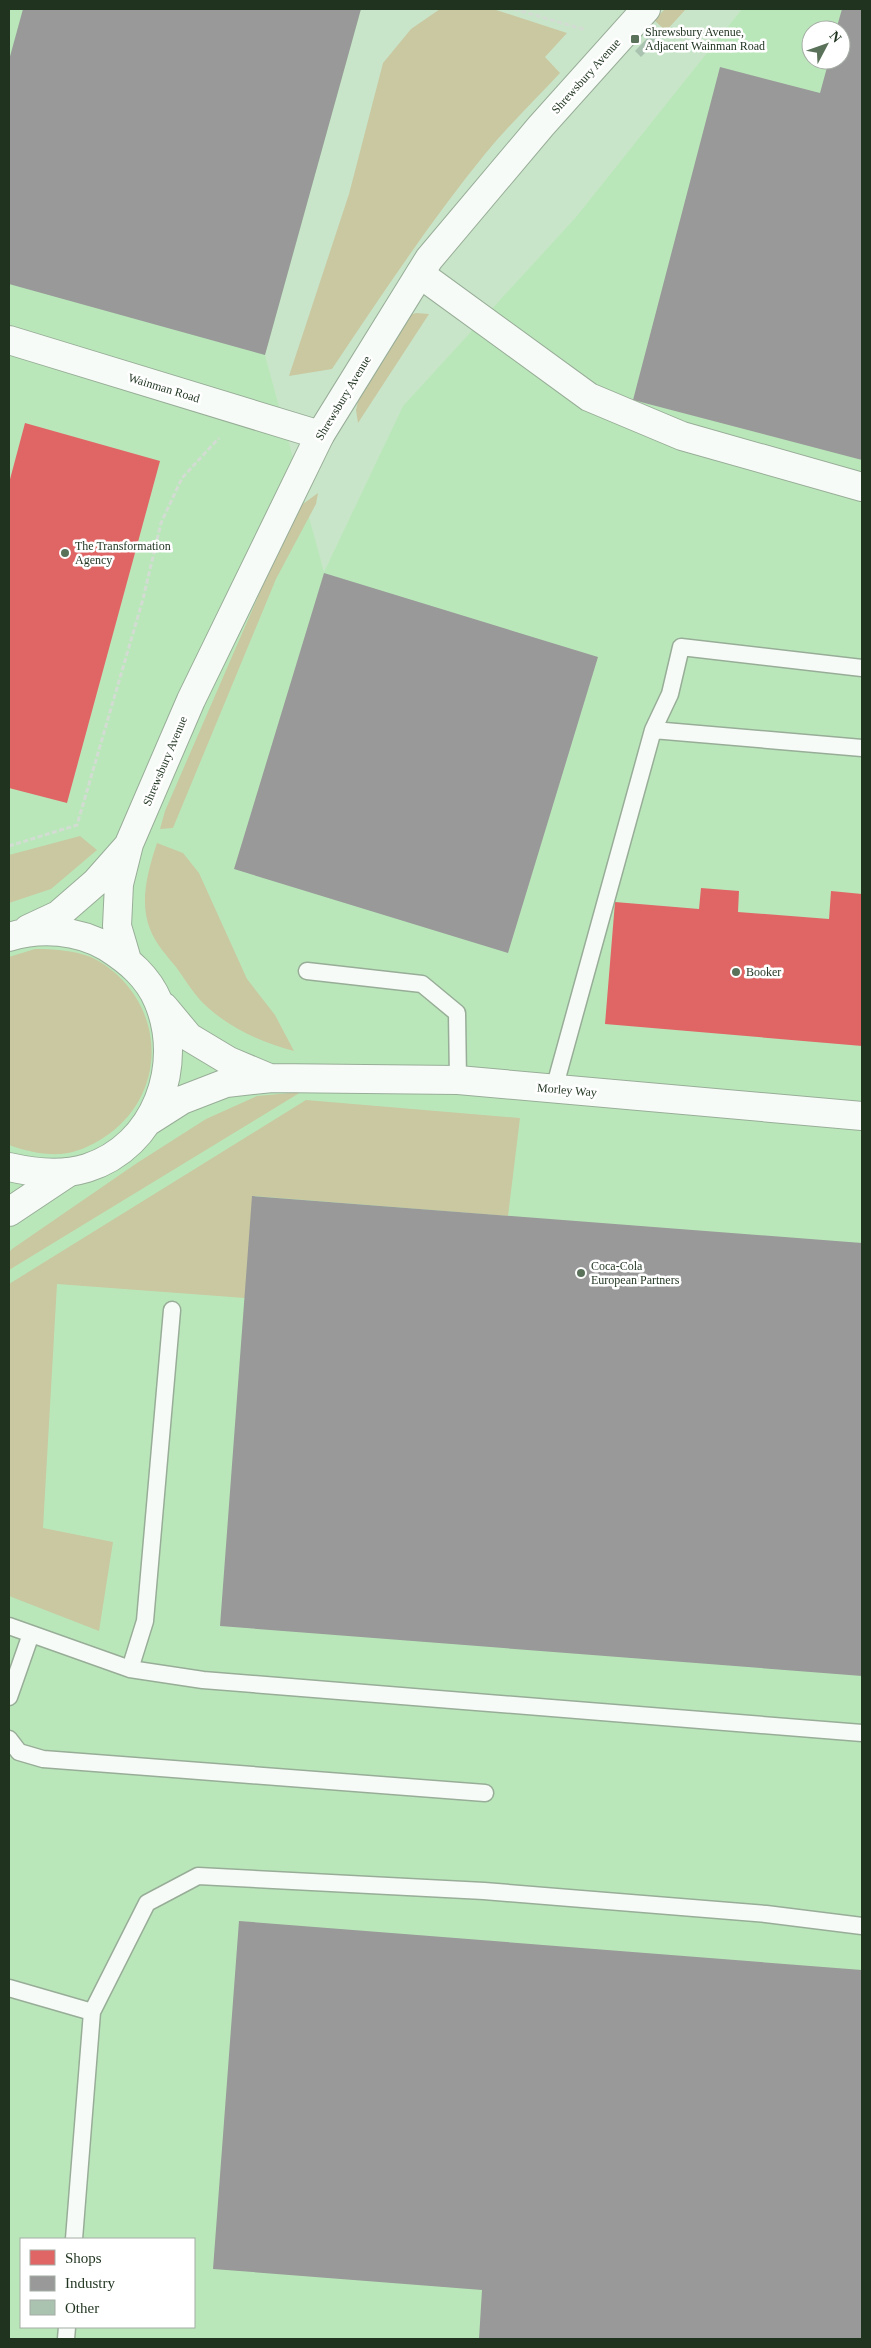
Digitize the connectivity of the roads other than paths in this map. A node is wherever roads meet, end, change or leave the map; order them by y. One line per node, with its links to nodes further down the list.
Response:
1 (646, 9): 2 (street, Shrewsbury Avenue)
2 (420, 274): 4 (street, Shrewsbury Avenue); 5 (street)
3 (9, 340): 4 (street, Wainman Road)
4 (320, 435): 9 (street, Shrewsbury Avenue)
5 (862, 487)
6 (862, 668): 7 (lane)
7 (653, 730): 8 (lane); 16 (lane)
8 (862, 748)
9 (129, 844): 10 (street, Shrewsbury Avenue); 11 (street, Shrewsbury Avenue)
10 (15, 935): 11 (street)
11 (127, 960): 13 (street)
12 (307, 971): 15 (lane)
13 (158, 1000): 14 (street, Morley Way); 18 (street)
14 (272, 1078): 15 (street, Morley Way); 18 (street, Morley Way)
15 (458, 1080): 16 (street, Morley Way)
16 (554, 1089): 17 (street, Morley Way)
17 (862, 1116)
18 (149, 1121): 20 (street)
19 (9, 1167): 20 (street)
20 (69, 1172): 21 (street)
21 (9, 1212)
22 (172, 1310): 25 (lane)
23 (9, 1626): 24 (lane)
24 (31, 1634): 25 (lane); 26 (lane)
25 (130, 1669): 27 (lane)
26 (9, 1697)
27 (862, 1733)
28 (9, 1739): 29 (lane)
29 (485, 1793)
30 (862, 1926): 32 (lane)
31 (9, 1988): 32 (lane)
32 (92, 2012): 33 (lane)
33 (74, 2238)

